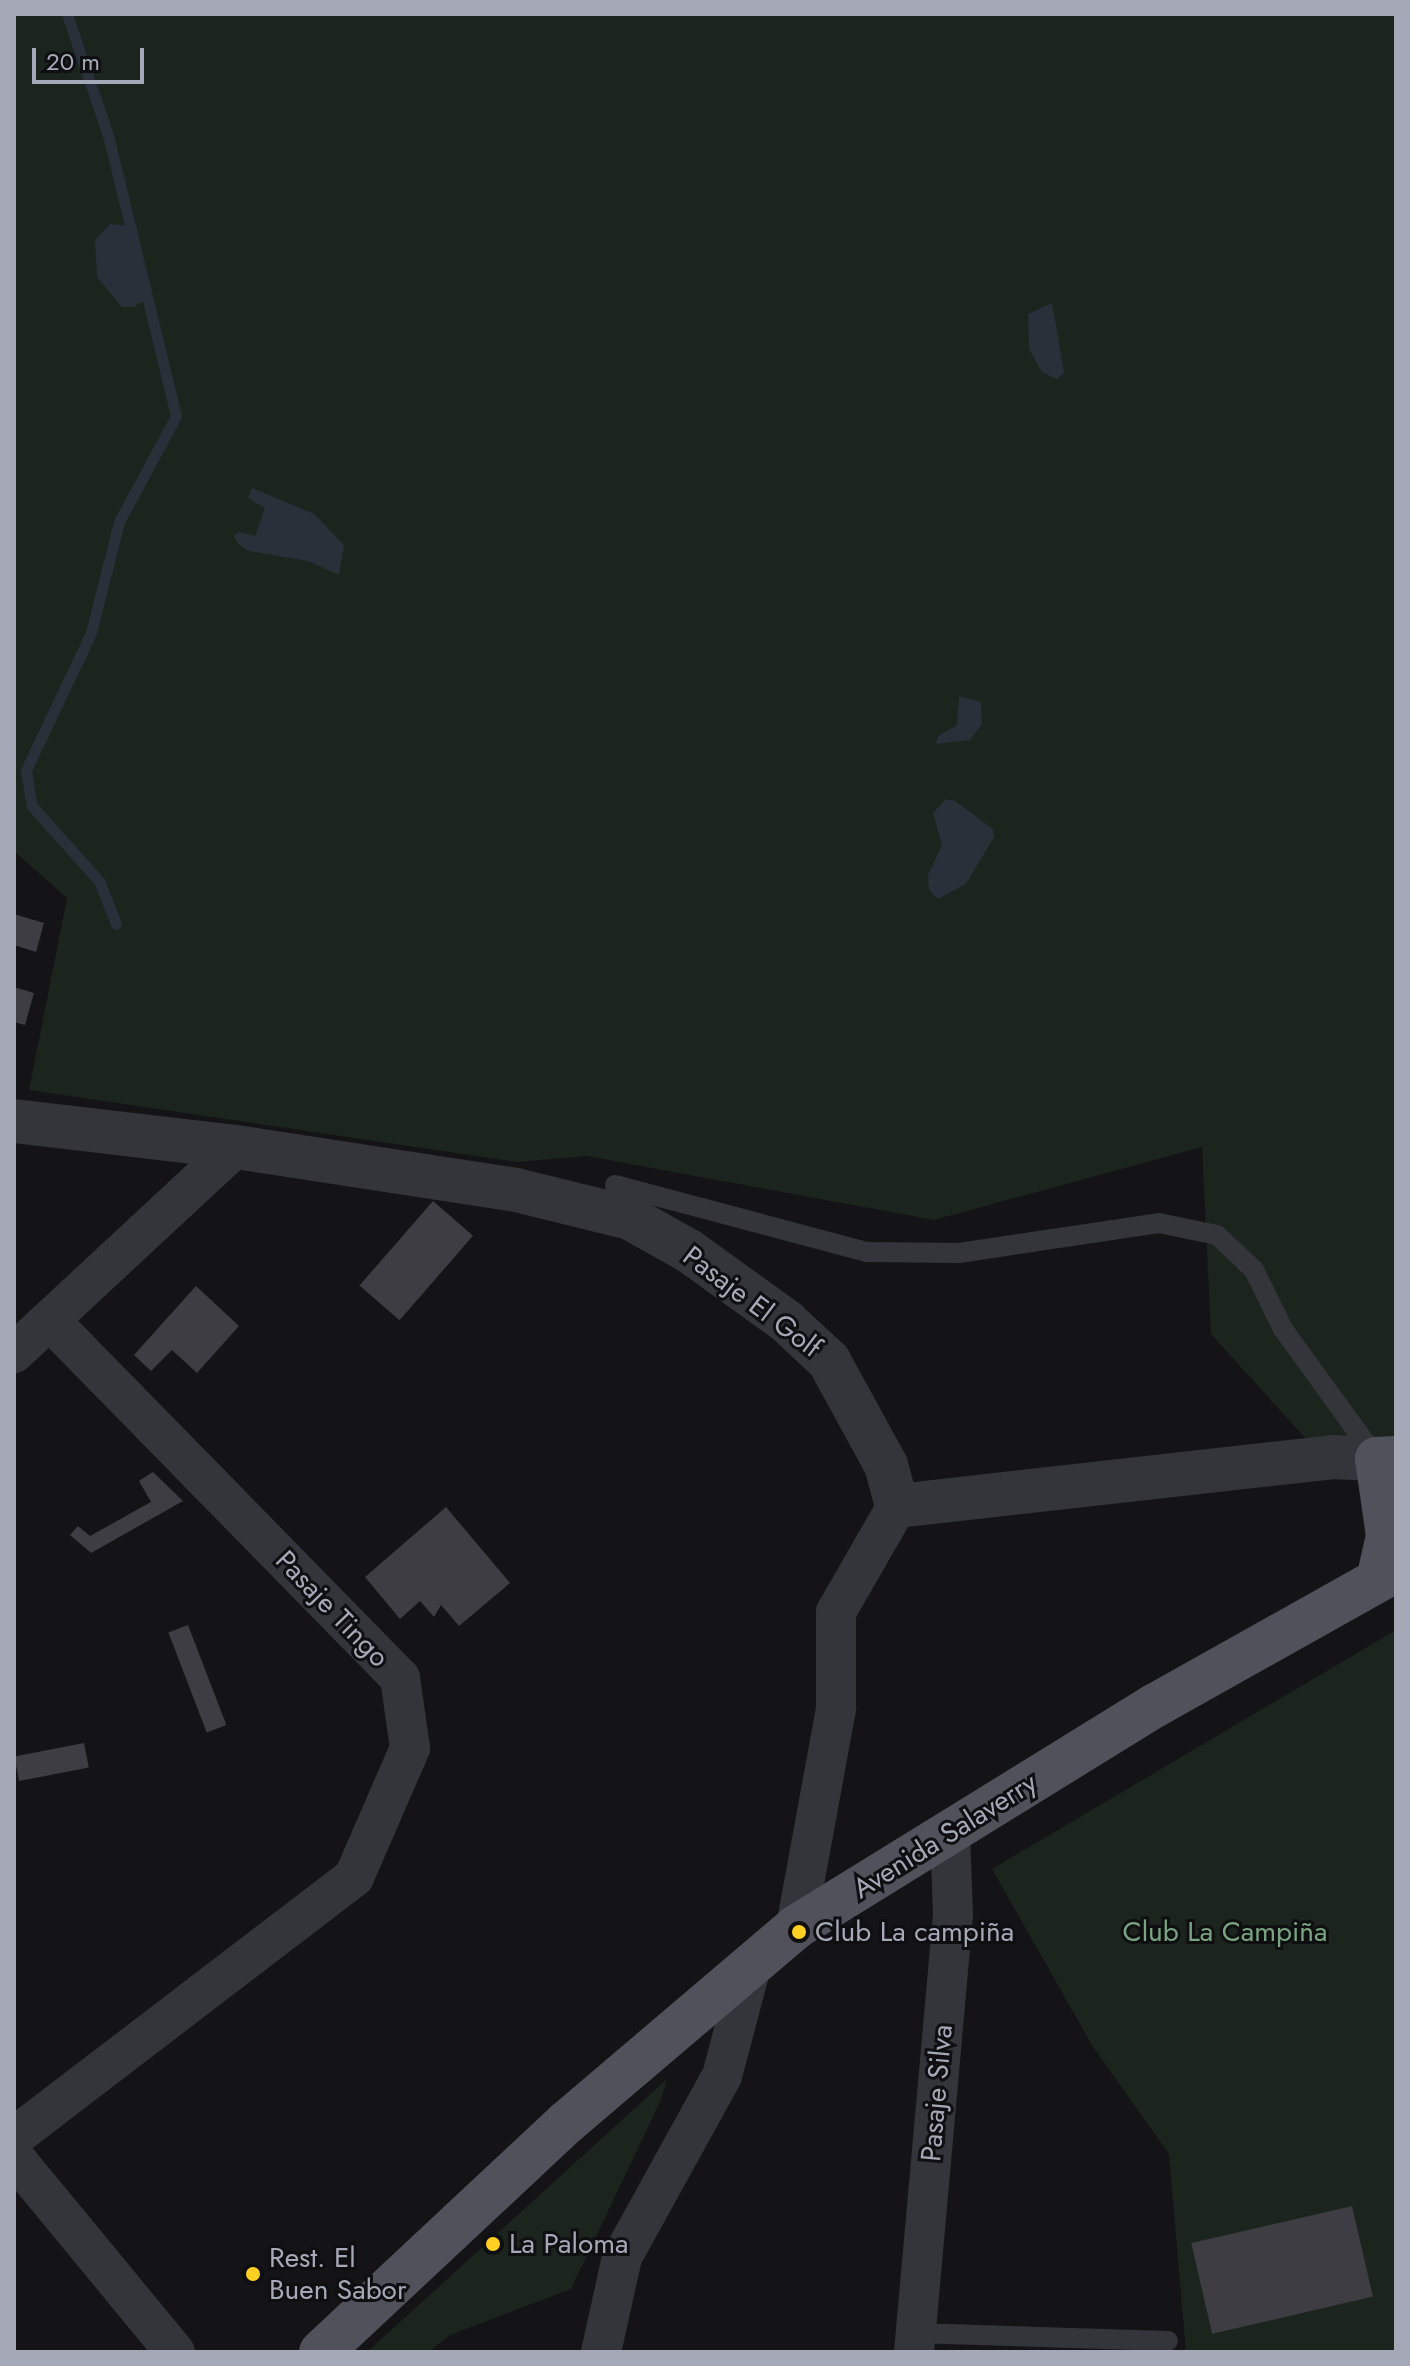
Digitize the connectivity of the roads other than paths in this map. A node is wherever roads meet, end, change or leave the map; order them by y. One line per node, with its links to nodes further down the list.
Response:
1 (14, 1121): 2 (street, Pasaje El Golf)
2 (236, 1147): 4 (street); 7 (street, Pasaje El Golf)
3 (615, 1185): 6 (lane)
4 (52, 1323): 5 (street); 12 (street, Pasaje Tingo)
5 (14, 1353)
6 (1390, 1461): 7 (street); 8 (main road)
7 (897, 1506): 10 (street)
8 (1387, 1575): 9 (main road, Avenida Salaverry)
9 (950, 1833): 10 (main road, Avenida Salaverry); 15 (street, Pasaje Silva)
10 (796, 1927): 11 (main road, Avenida Salaverry)
11 (751, 1966): 17 (main road, Avenida Salaverry); 18 (street)
12 (14, 2137)
13 (14, 2157): 16 (street)
14 (1168, 2341): 15 (lane)
15 (914, 2342)
16 (175, 2352)
17 (321, 2352)
18 (601, 2352)

